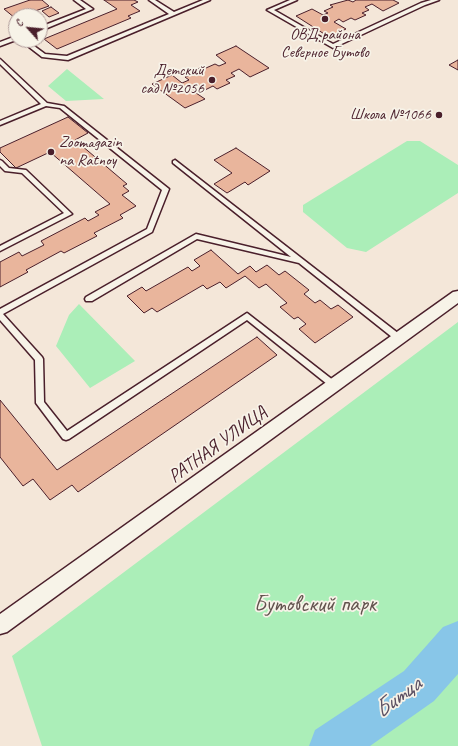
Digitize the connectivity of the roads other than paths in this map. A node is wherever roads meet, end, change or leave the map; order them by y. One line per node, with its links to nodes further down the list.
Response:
1 (77, 0): 9 (lane)
2 (152, 0): 8 (lane)
3 (207, 0): 8 (lane)
4 (294, 0): 7 (lane)
5 (415, 0): 7 (lane)
6 (436, 0): 7 (lane)
7 (423, 4)
8 (173, 14): 10 (lane)
9 (48, 26)
10 (34, 48)
11 (0, 61): 12 (lane)
12 (46, 104): 13 (lane); 20 (lane)
13 (0, 123)
14 (0, 162): 16 (lane)
15 (175, 162): 17 (lane)
16 (0, 249)
17 (302, 262): 19 (lane); 21 (lane)
18 (458, 296): 21 (street, РАТНАЯ УЛИЦА)
19 (89, 299)
20 (0, 313): 22 (lane)
21 (400, 339): 22 (street, РАТНАЯ УЛИЦА)
22 (335, 386): 23 (street, РАТНАЯ УЛИЦА)
23 (0, 625)

